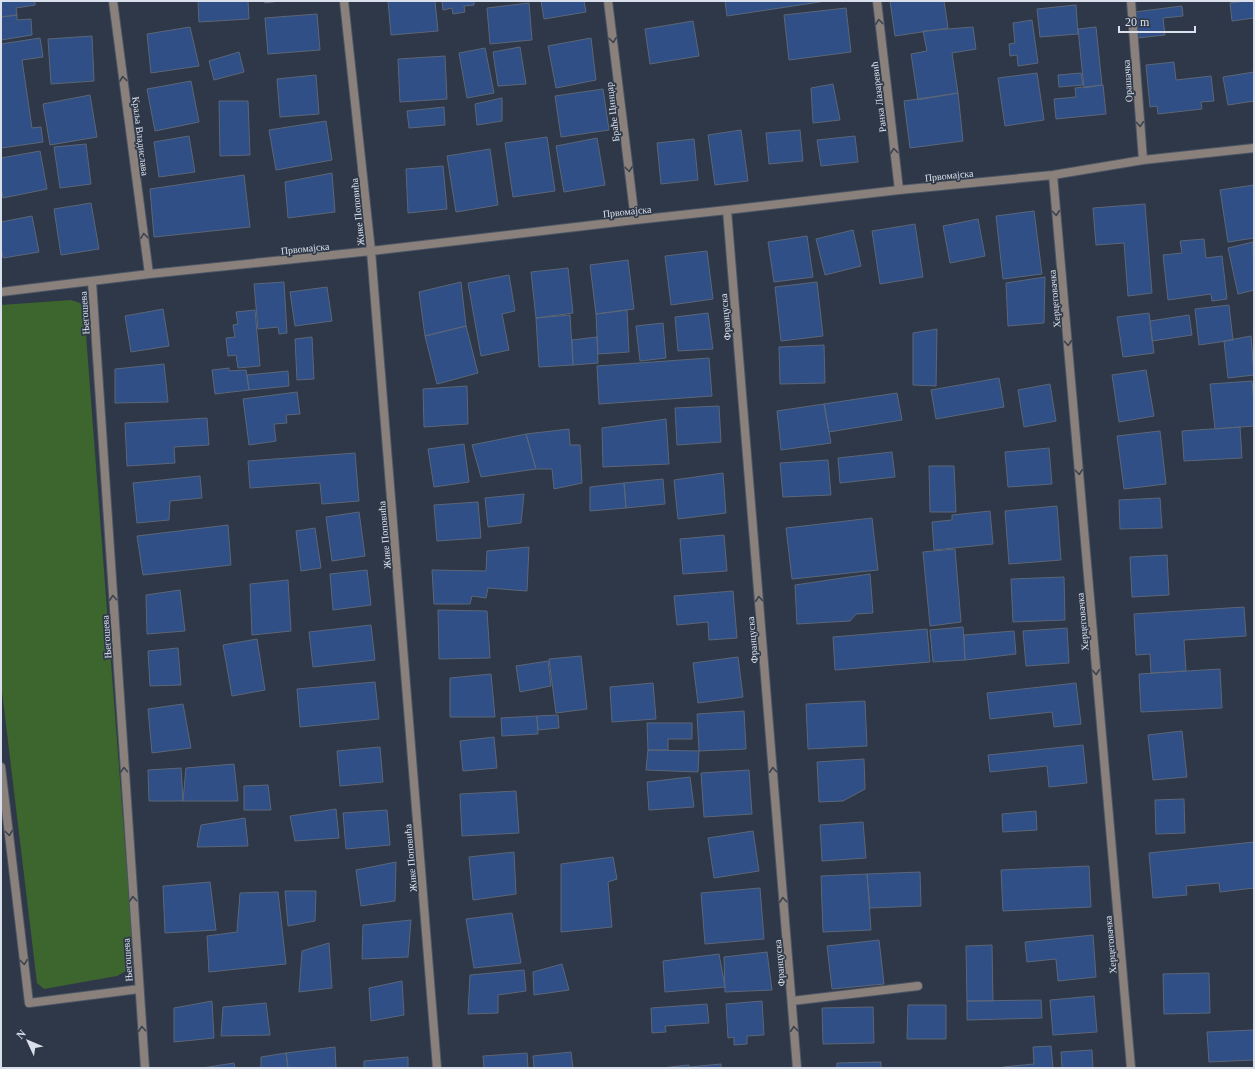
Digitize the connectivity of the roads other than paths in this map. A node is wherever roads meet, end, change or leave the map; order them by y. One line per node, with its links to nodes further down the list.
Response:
1 (113, 1): 13 (street, Краља Владислава, one-way to 1)
2 (344, 1): 12 (street, Жике Поповића)
3 (608, 1): 11 (street, Браће Цинцар, one-way to 11)
4 (877, 1): 9 (street, Ранка Лазаревић, one-way to 4)
5 (1131, 1): 7 (street, Орашачка, one-way to 7)
6 (1254, 148): 7 (street, Првомајска)
7 (1143, 160): 8 (street, Првомајска)
8 (1053, 175): 9 (street, Првомајска); 23 (street, Херцеговачка, one-way to 23)
9 (899, 190): 10 (street, Првомајска)
10 (726, 210): 11 (street, Првомајска); 19 (street, Француска, one-way to 10)
11 (635, 220): 12 (street, Првомајска)
12 (371, 251): 13 (street, Првомајска); 21 (street, Жике Поповића)
13 (149, 274): 14 (street, Првомајска)
14 (92, 282): 15 (street, Првомајска); 18 (street, Његошева, one-way to 14)
15 (1, 292)
16 (1, 767): 18 (street, Његошева, one-way to 18)
17 (918, 986): 19 (street)
18 (139, 990): 20 (street, Његошева, one-way to 18)
19 (792, 1001): 22 (street, Француска, one-way to 19)
20 (145, 1068)
21 (437, 1068)
22 (797, 1068)
23 (1131, 1068)

